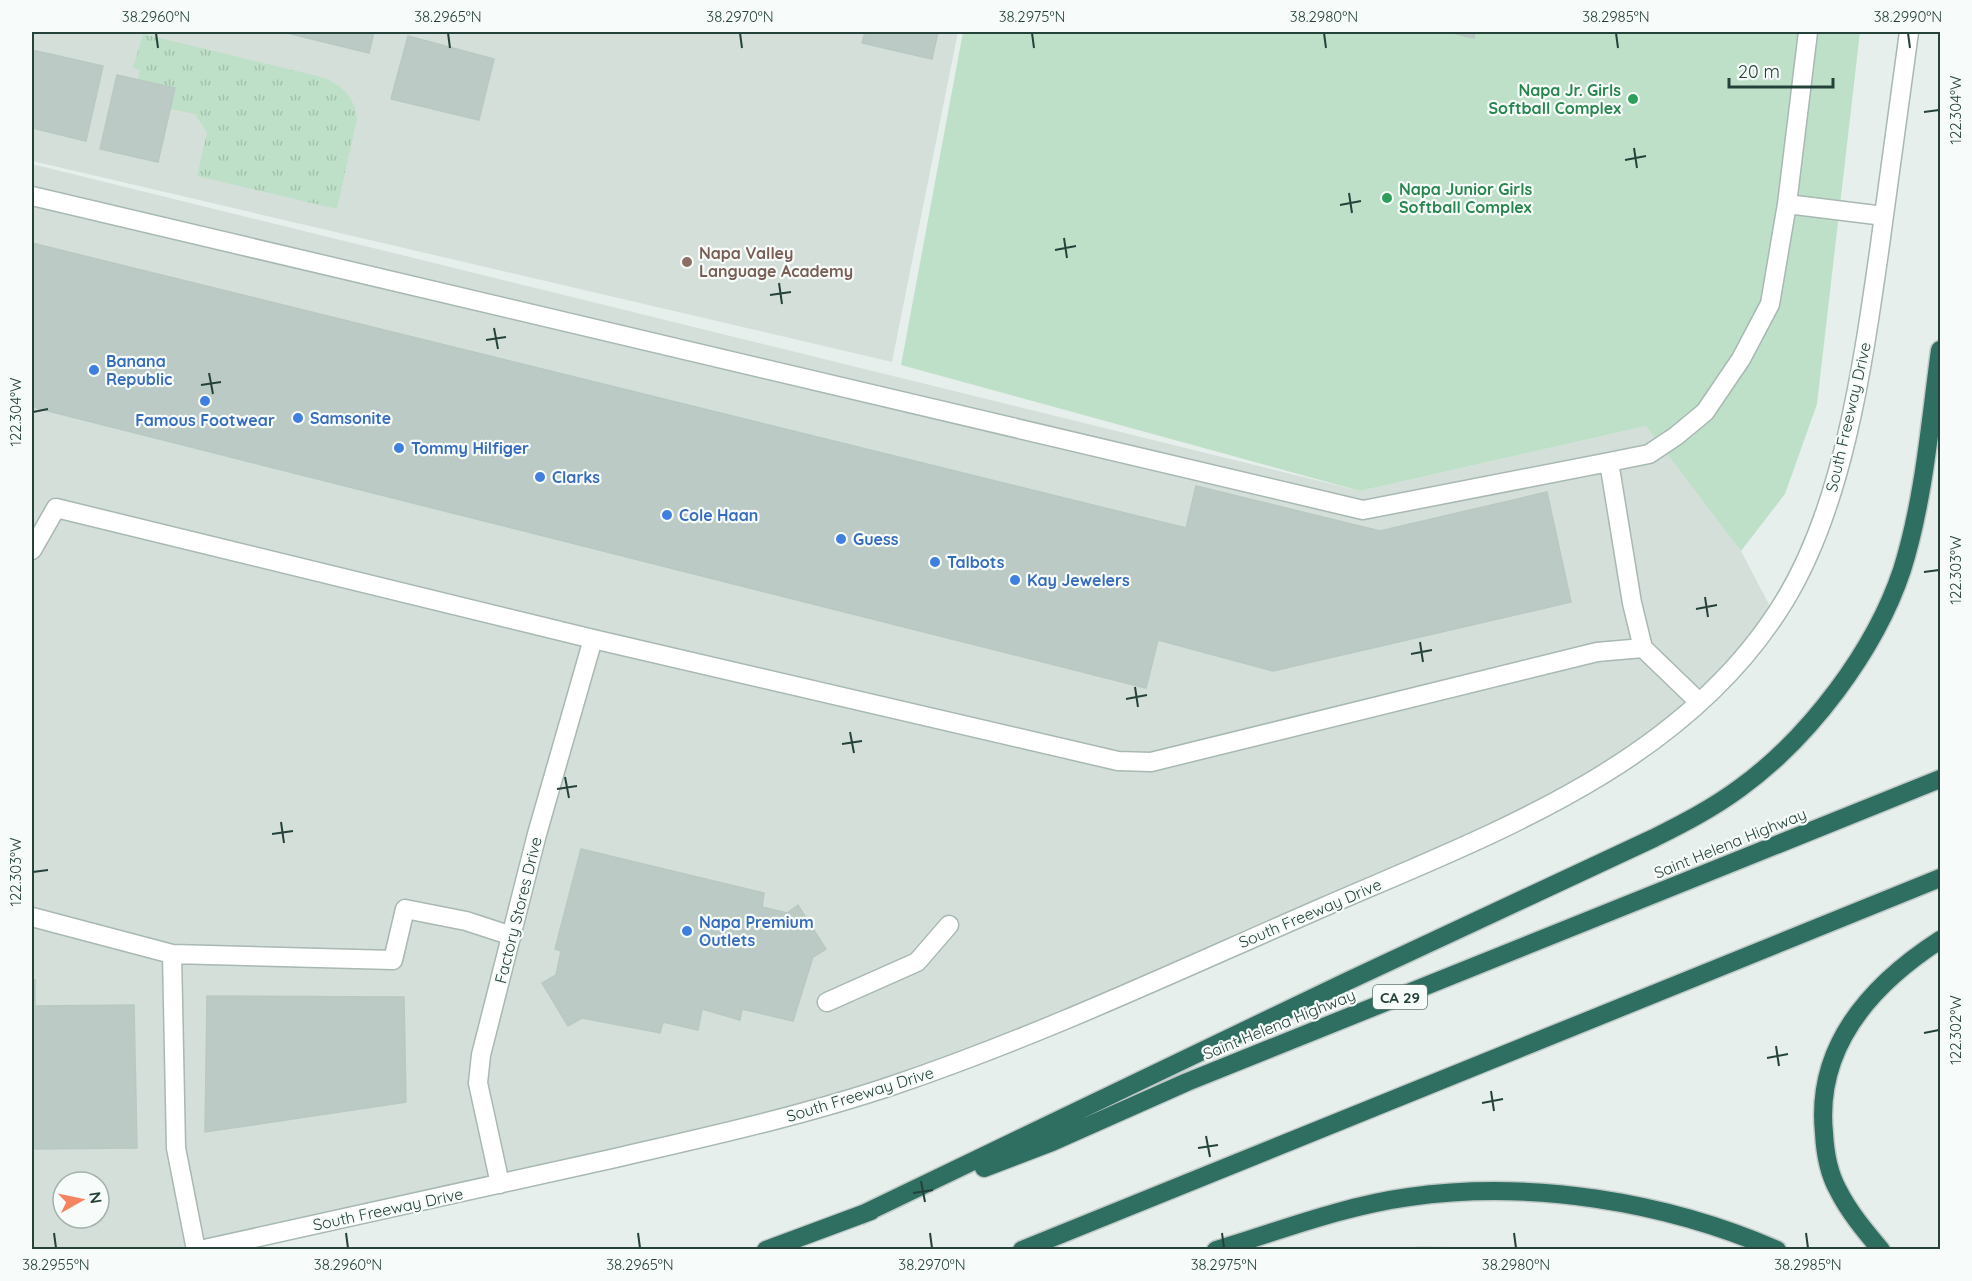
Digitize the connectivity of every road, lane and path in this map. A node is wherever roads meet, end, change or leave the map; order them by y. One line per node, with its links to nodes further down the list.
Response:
1 (1808, 32): 4 (street)
2 (1910, 32): 5 (street, South Freeway Drive)
3 (32, 196): 7 (street)
4 (1786, 204): 5 (street); 7 (street)
5 (1884, 216): 11 (street, South Freeway Drive)
6 (1941, 350): 21 (highway)
7 (1610, 462): 10 (street)
8 (32, 550): 9 (street)
9 (593, 639): 10 (street); 16 (street, Factory Stores Drive)
10 (1643, 648): 11 (street)
11 (1700, 702): 20 (street, South Freeway Drive)
12 (1941, 779): 21 (highway, Saint Helena Highway / CA 29)
13 (1941, 878): 25 (highway)
14 (32, 918): 18 (street)
15 (949, 925): 19 (street)
16 (512, 936): 18 (street); 20 (street, Factory Stores Drive)
17 (1941, 940): 27 (highway)
18 (172, 954): 23 (street)
19 (827, 1002)
20 (500, 1184): 23 (street, South Freeway Drive)
21 (861, 1215): 24 (highway, Saint Helena Highway / CA 29)
22 (1772, 1248): 26 (highway)
23 (198, 1250)
24 (766, 1250)
25 (1022, 1250)
26 (1216, 1250)
27 (1881, 1250)

